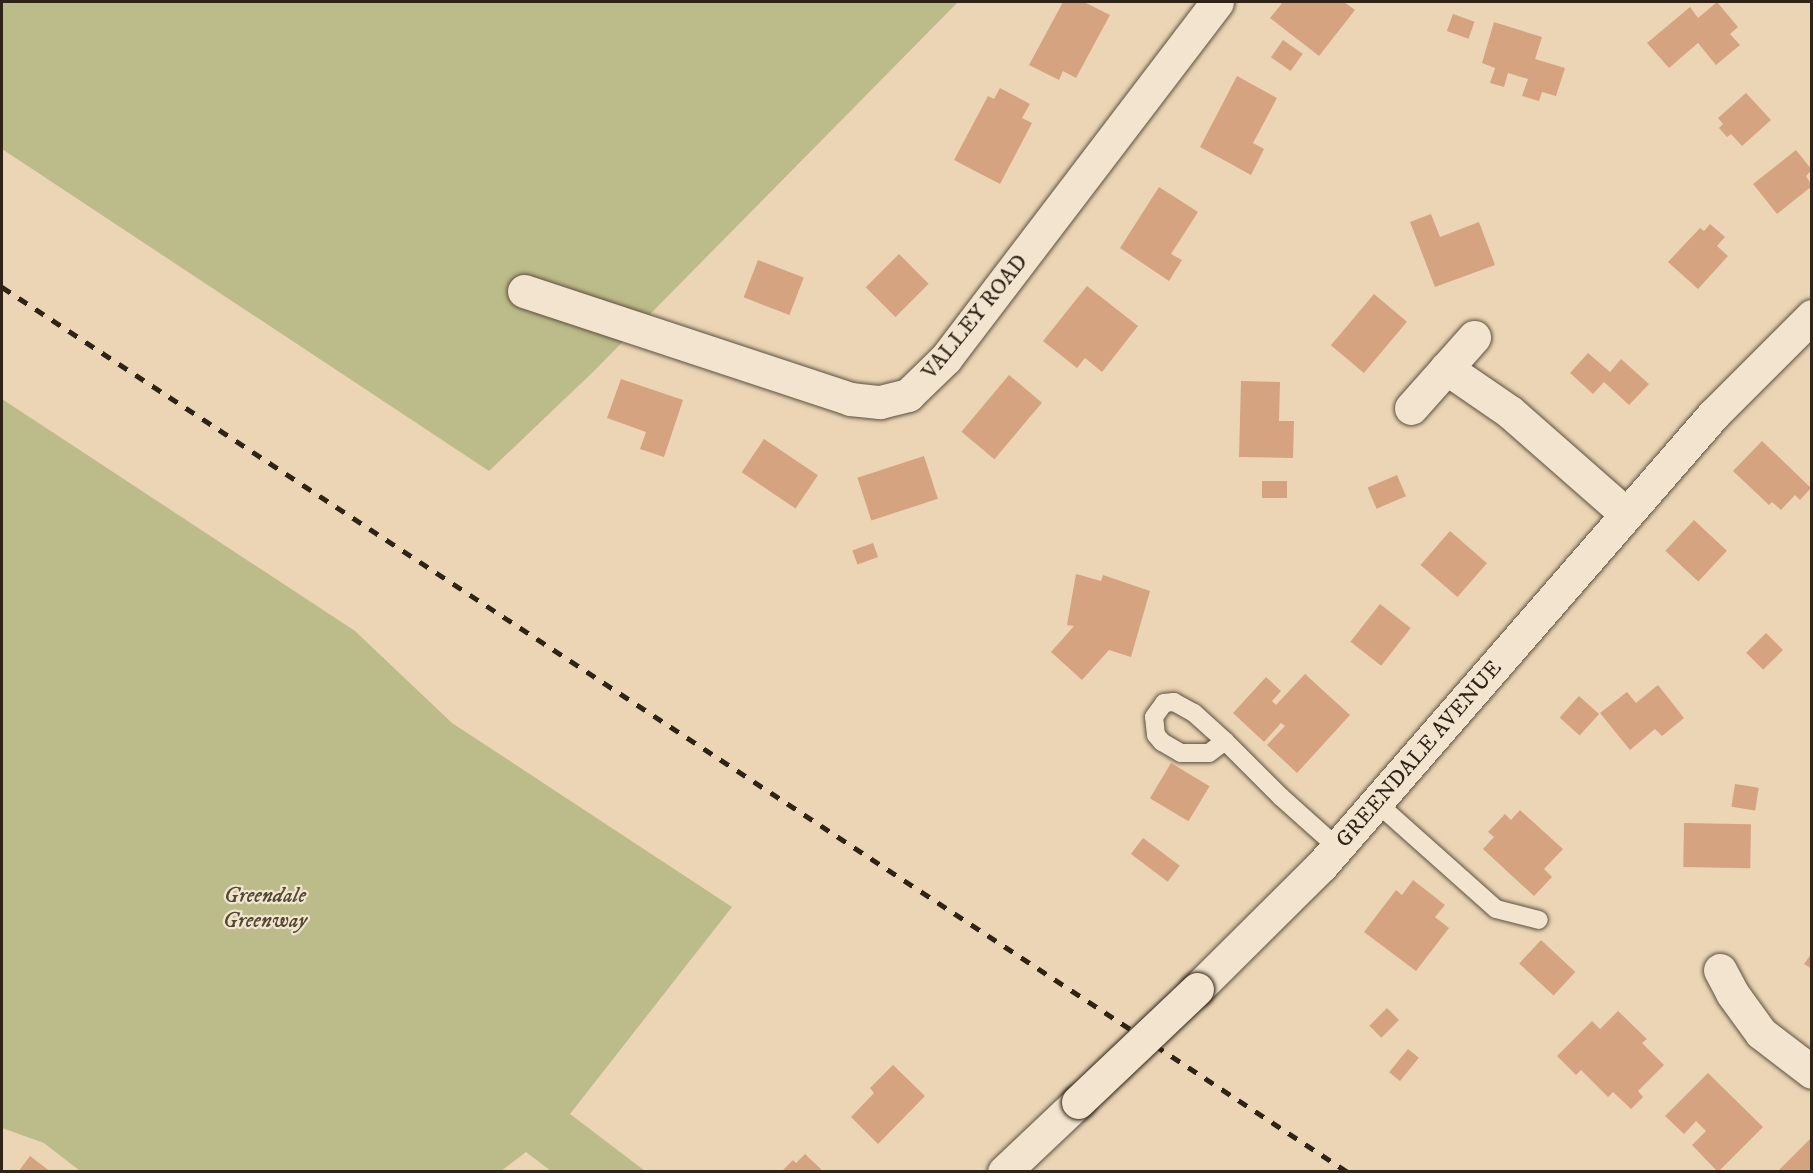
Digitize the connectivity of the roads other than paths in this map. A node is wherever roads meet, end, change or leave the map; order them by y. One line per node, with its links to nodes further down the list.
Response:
1 (1217, 2): 2 (street, VALLEY ROAD)
2 (524, 291)
3 (1812, 316): 7 (street, GREENDALE AVENUE)
4 (1474, 337): 5 (street)
5 (1446, 368): 6 (street); 7 (street)
6 (1411, 408)
7 (1626, 513): 9 (street, GREENDALE AVENUE)
8 (1225, 741): 10 (lane)
9 (1377, 803): 10 (street, GREENDALE AVENUE); 11 (lane)
10 (1338, 848): 14 (street, GREENDALE AVENUE, bridge)
11 (1539, 920)
12 (1720, 970): 13 (street)
13 (1812, 1072)
14 (1004, 1172)

